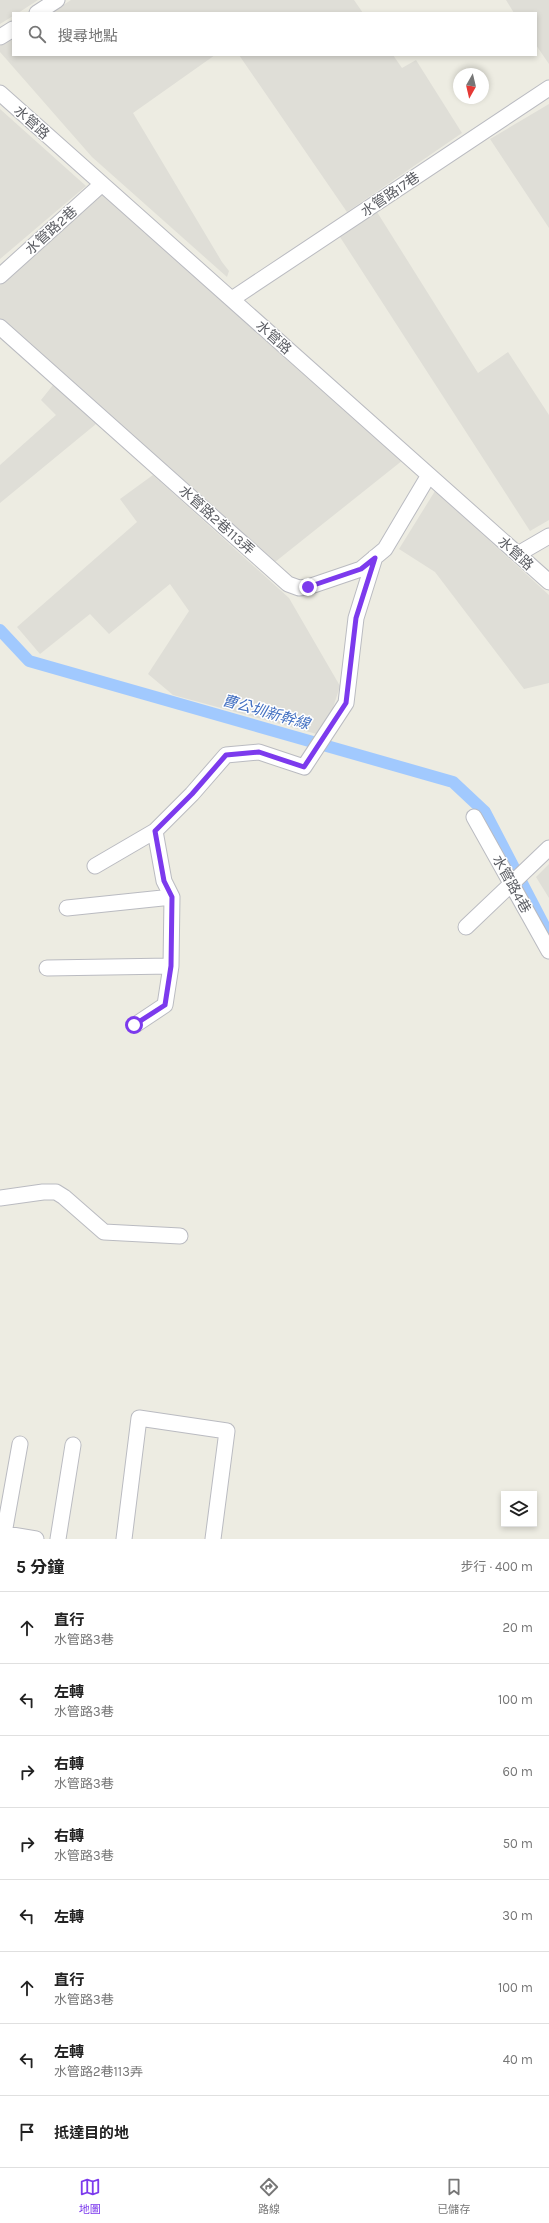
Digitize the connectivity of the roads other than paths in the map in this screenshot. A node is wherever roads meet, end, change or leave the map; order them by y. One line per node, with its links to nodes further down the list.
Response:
1 (57, 0): 2 (street)
2 (39, 12)
3 (12, 30): 4 (street)
4 (0, 37)
5 (549, 88): 9 (street, 水管路17巷)
6 (0, 93): 7 (street, 水管路)
7 (102, 184): 8 (street, 水管路2巷); 9 (street, 水管路)
8 (0, 276)
9 (232, 299): 11 (street, 水管路)
10 (0, 328): 14 (street, 水管路2巷113弄)
11 (430, 475): 13 (street, 水管路); 14 (street, 水管路2巷113弄)
12 (549, 536): 13 (street)
13 (518, 554): 15 (street, 水管路)
14 (375, 558): 17 (street)
15 (549, 582)
16 (474, 817): 20 (street, 水管路4巷)
17 (155, 831): 19 (street); 21 (street)
18 (549, 848): 20 (street, 水管路4巷)
19 (95, 866)
20 (513, 883): 23 (street, 水管路4巷); 24 (street, 水管路4巷)
21 (172, 897): 22 (street); 25 (street)
22 (67, 908)
23 (466, 927)
24 (549, 951)
25 (171, 966): 26 (street); 27 (street)
26 (47, 968)
27 (134, 1025)
28 (0, 1198): 29 (street)
29 (180, 1236)
30 (20, 1444): 32 (street)
31 (73, 1445): 34 (street)
32 (2, 1535): 33 (street)
33 (36, 1539)
34 (58, 1539)
35 (124, 1539): 36 (street)
36 (213, 1539)

